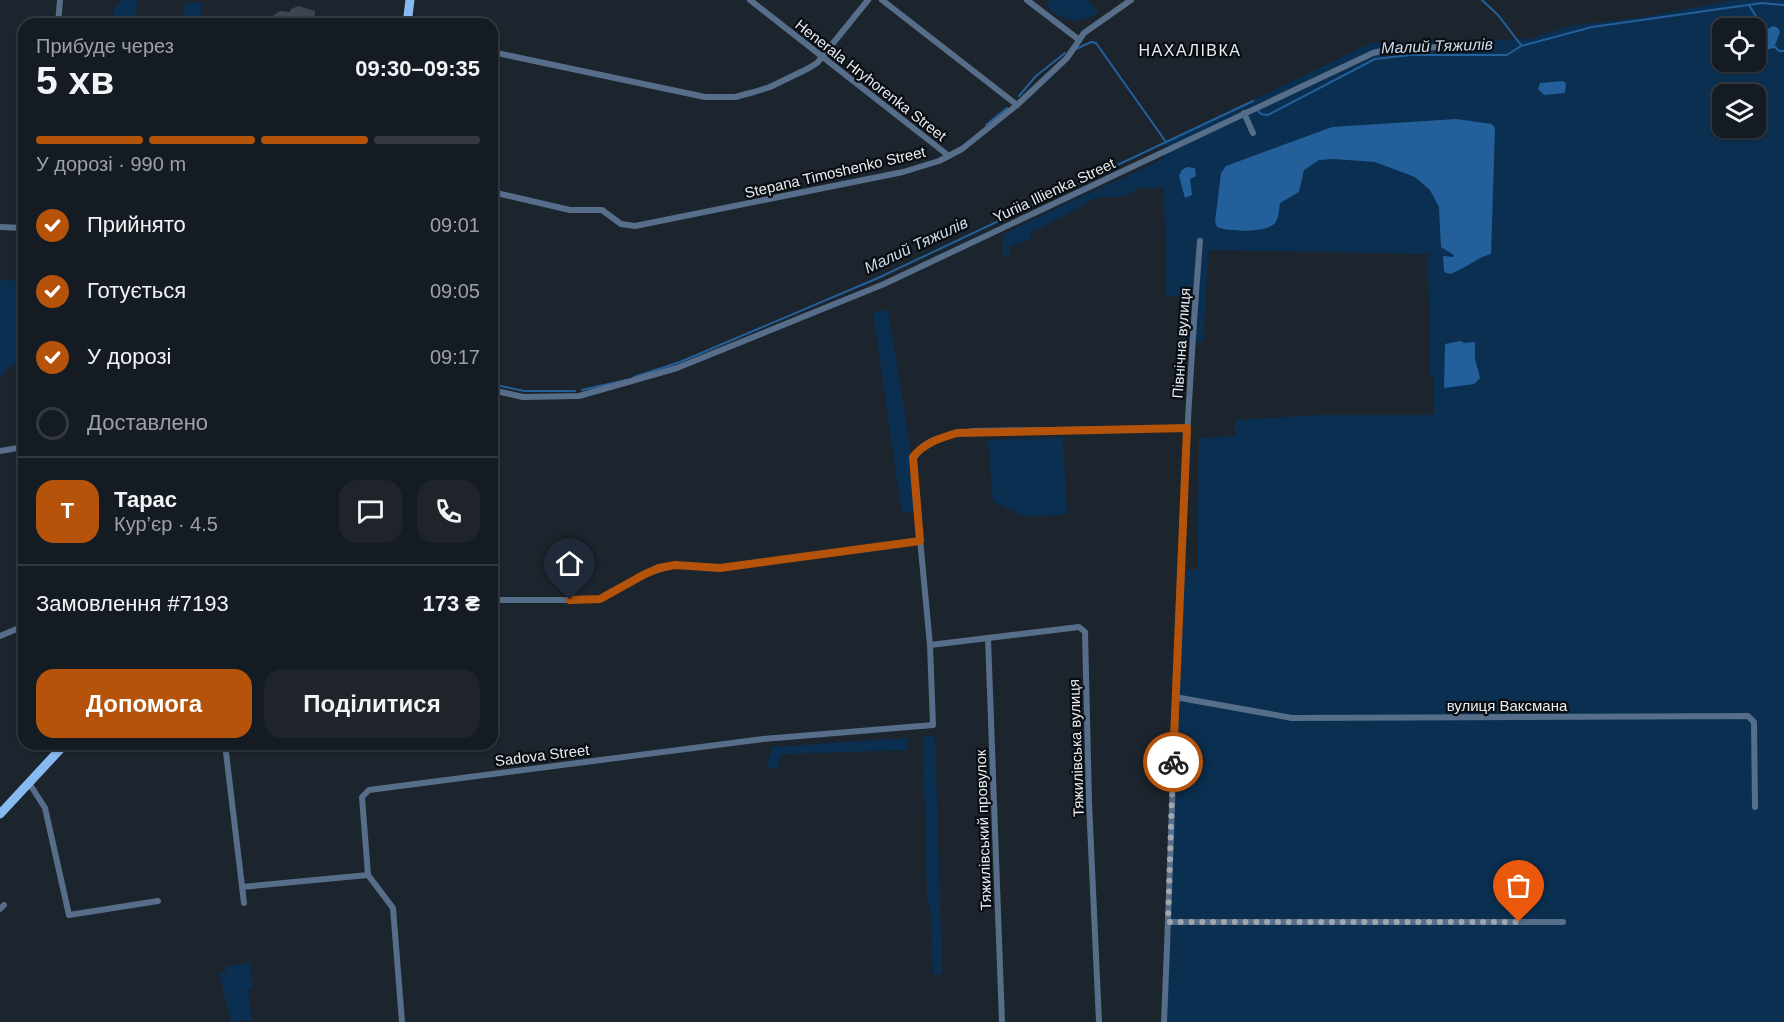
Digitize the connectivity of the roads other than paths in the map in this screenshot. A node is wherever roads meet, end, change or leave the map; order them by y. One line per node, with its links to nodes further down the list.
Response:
1 (60, 0): 8 (street)
2 (410, 0): 9 (main road)
3 (750, 0): 13 (street, Henerala Hryhorenka Street)
4 (868, 0): 13 (street)
5 (882, 0): 14 (street)
6 (1027, 0): 10 (street)
7 (1131, 0): 10 (street, Stepana Timoshenko Street)
8 (58, 18)
9 (408, 18)
10 (1078, 39): 14 (street, Stepana Timoshenko Street)
11 (1488, 48): 15 (street, Yuriia Illienka Street)
12 (498, 53): 13 (street)
13 (821, 58): 17 (street, Henerala Hryhorenka Street)
14 (1017, 105): 17 (street, Stepana Timoshenko Street)
15 (1244, 113): 16 (street); 22 (street, Yuriia Illienka Street)
16 (1253, 133)
17 (949, 156): 18 (street, Stepana Timoshenko Street)
18 (498, 193)
19 (0, 227): 20 (street)
20 (18, 228)
21 (1200, 241): 23 (street, Північна вулиця)
22 (498, 391)
23 (1187, 428): 26 (street); 32 (street, Північна вулиця)
24 (18, 448): 25 (street)
25 (0, 451)
26 (920, 541): 27 (street); 31 (street)
27 (498, 600)
28 (18, 628): 29 (street)
29 (0, 636)
30 (988, 638): 31 (street, Тяжилівська вулиця); 45 (street, Тяжилівський провулок); 46 (street, Тяжилівська вулиця)
31 (930, 645): 38 (street, Sadova Street)
32 (1175, 697): 36 (street, вулиця Ваксмана); 42 (street, Північна вулиця)
33 (59, 750): 35 (main road)
34 (226, 750): 39 (street)
35 (29, 783): 37 (main road); 40 (street)
36 (1755, 807)
37 (0, 814)
38 (368, 875): 39 (street); 44 (street)
39 (242, 887): 41 (street)
40 (158, 901)
41 (244, 903)
42 (1168, 922): 43 (street); 47 (street, Північна вулиця)
43 (1563, 922)
44 (402, 1022)
45 (1002, 1022)
46 (1099, 1022)
47 (1164, 1022)

